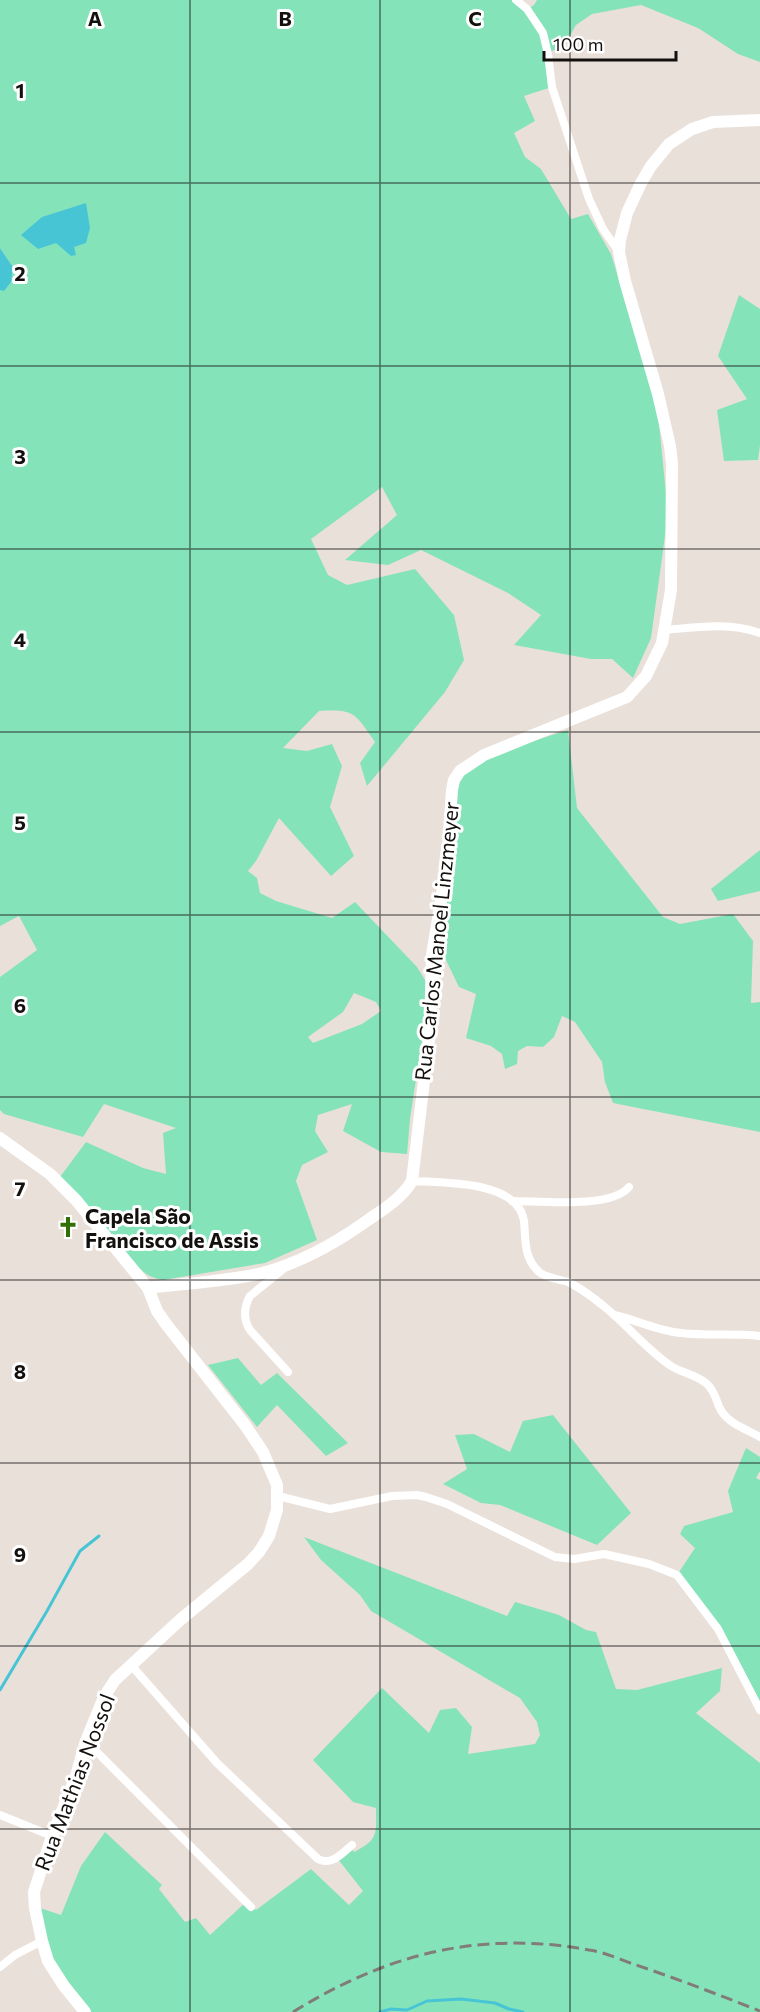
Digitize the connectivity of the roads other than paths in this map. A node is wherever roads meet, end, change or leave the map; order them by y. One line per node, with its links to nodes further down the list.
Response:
1 (516, 0): 3 (street)
2 (760, 120): 3 (street, Rua Carlos Manoel Linzmeyer)
3 (619, 252): 4 (street, Rua Carlos Manoel Linzmeyer)
4 (665, 630): 5 (street); 7 (street, Rua Carlos Manoel Linzmeyer)
5 (760, 633)
6 (0, 1138): 11 (street, Rua Mathias Nossol)
7 (412, 1181): 9 (street); 10 (street)
8 (629, 1187): 9 (street)
9 (512, 1201): 12 (street)
10 (289, 1264): 11 (street); 14 (street)
11 (148, 1288): 16 (street, Rua Mathias Nossol)
12 (614, 1315): 13 (street); 15 (street)
13 (760, 1336)
14 (288, 1372)
15 (760, 1437)
16 (278, 1496): 17 (street, Rua Mathias Nossol); 18 (street)
17 (130, 1665): 19 (street, Rua Mathias Nossol); 22 (street)
18 (760, 1710)
19 (86, 1741): 21 (street, Rua Mathias Nossol); 23 (street)
20 (0, 1815): 21 (street)
21 (52, 1836): 24 (street, Rua Mathias Nossol)
22 (352, 1845)
23 (251, 1907)
24 (42, 1941): 25 (street); 26 (street, Rua Mathias Nossol)
25 (0, 1967)
26 (85, 2012)

